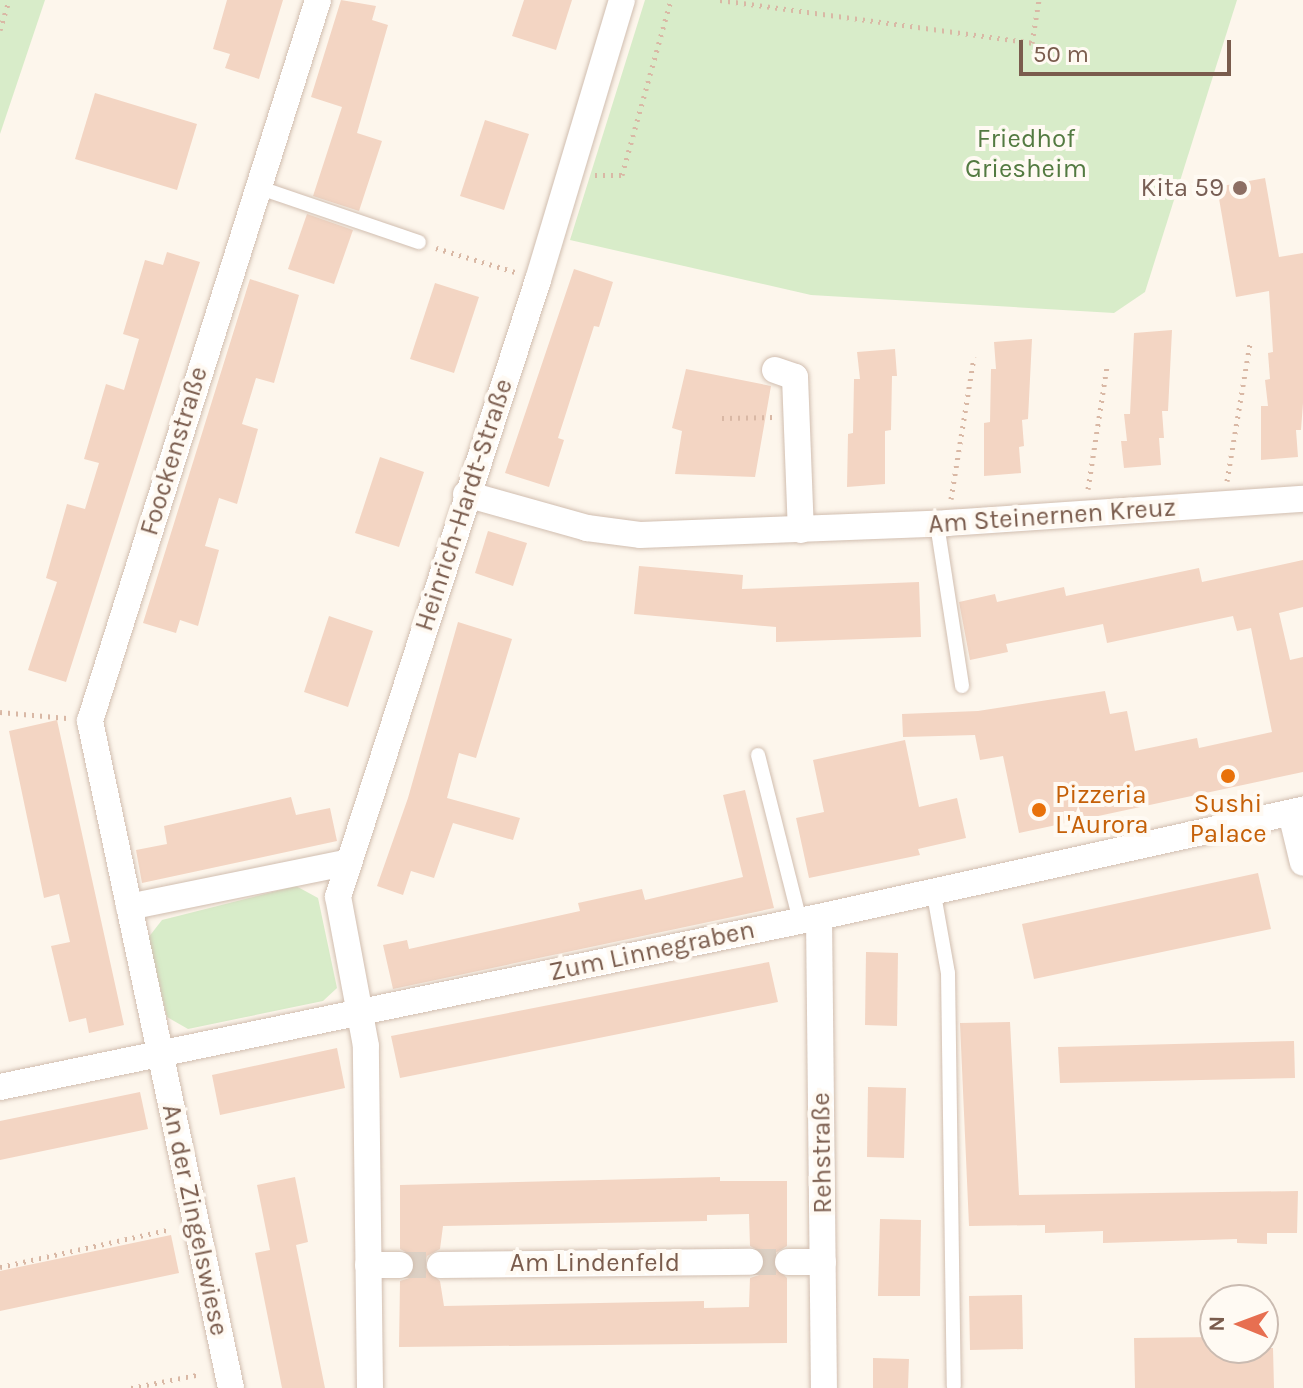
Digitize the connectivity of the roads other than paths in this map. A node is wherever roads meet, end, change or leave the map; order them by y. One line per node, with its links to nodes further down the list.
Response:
1 (318, 0): 3 (street, Foockenstraße)
2 (622, 0): 6 (street, Heinrich-Hardt-Straße)
3 (257, 187): 4 (lane); 16 (street, Foockenstraße)
4 (419, 242)
5 (775, 370): 9 (street)
6 (466, 494): 9 (street, Am Steinernen Kreuz); 13 (street, Heinrich-Hardt-Straße)
7 (1303, 499): 8 (street, Am Steinernen Kreuz)
8 (942, 524): 9 (street, Am Steinernen Kreuz); 10 (lane)
9 (801, 530)
10 (962, 686)
11 (758, 755): 17 (lane)
12 (1297, 812): 14 (street); 15 (street, Zum Linnegraben)
13 (346, 863): 16 (street); 18 (street, Heinrich-Hardt-Straße)
14 (1303, 863)
15 (933, 888): 17 (street, Zum Linnegraben); 28 (lane)
16 (129, 907): 19 (street, Foockenstraße)
17 (810, 919): 18 (street, Zum Linnegraben); 23 (street, Rehstraße)
18 (360, 1011): 19 (street, Zum Linnegraben); 24 (street)
19 (159, 1052): 20 (street, Zum Linnegraben); 27 (street, An der Zingelswiese)
20 (0, 1087)
21 (750, 1262): 26 (street, Am Lindenfeld)
22 (788, 1262): 23 (street)
23 (823, 1262): 30 (street, Rehstraße)
24 (368, 1265): 25 (street); 29 (street)
25 (400, 1265)
26 (440, 1265)
27 (229, 1378)
28 (954, 1386)
29 (370, 1388)
30 (824, 1388)

